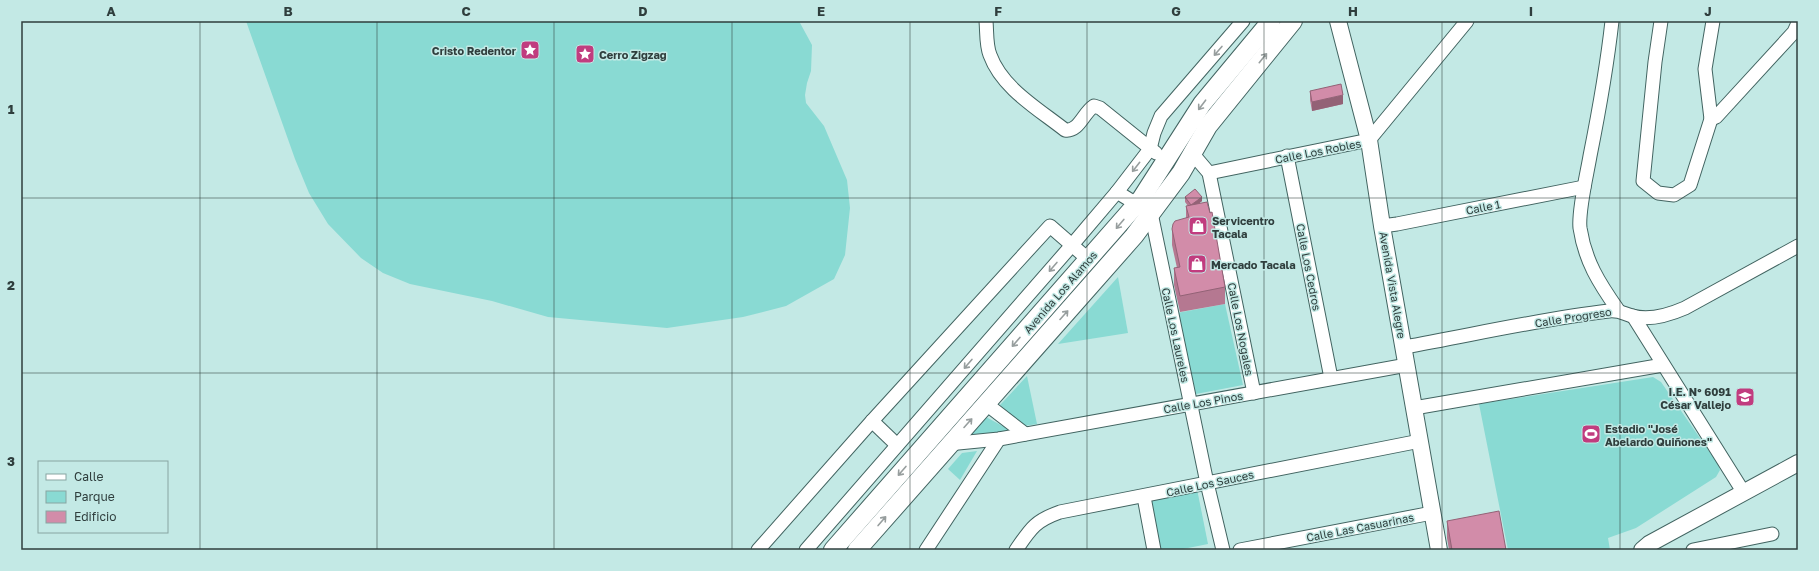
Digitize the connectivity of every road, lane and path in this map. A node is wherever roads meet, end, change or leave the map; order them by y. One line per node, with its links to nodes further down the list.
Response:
1 (986, 21): 13 (street)
2 (1244, 21): 13 (street, one-way to 13)
3 (1271, 21): 16 (main road, Avenida Los Alamos, one-way to 16)
4 (1293, 21): 14 (main road, Avenida Los Alamos, one-way to 4)
5 (1467, 21): 12 (street, Calle Los Robles)
6 (1612, 21): 19 (street)
7 (1661, 21): 11 (street)
8 (1713, 21): 11 (street)
9 (1337, 22): 12 (street, Avenida Vista Alegre)
10 (1798, 23): 11 (street)
11 (1711, 119)
12 (1369, 140): 15 (street, Calle Los Robles); 22 (street, Avenida Vista Alegre)
13 (1150, 149): 16 (street); 20 (street, one-way to 20)
14 (1192, 153): 17 (main road, Avenida Los Alamos); 18 (street, Calle Los Nogales)
15 (1287, 156): 18 (street, Calle Los Robles); 31 (street, Calle Los Cedros)
16 (1166, 161): 17 (street); 21 (main road, Avenida Los Alamos)
17 (1181, 173): 21 (main road, Avenida Los Alamos)
18 (1209, 173): 32 (street, Calle Los Nogales)
19 (1584, 187): 22 (street, Calle 1); 26 (street)
20 (1116, 192): 21 (street); 23 (street)
21 (1144, 209): 25 (main road, Avenida Los Alamos, one-way to 25); 33 (main road, Avenida Los Alamos, one-way to 21); 34 (street, Calle Los Laureles)
22 (1382, 226): 28 (street, Avenida Vista Alegre)
23 (1072, 245): 25 (street); 36 (street); 39 (street, one-way to 39)
24 (1796, 252): 27 (street, Calle Progreso)
25 (1089, 260): 42 (main road, Avenida Los Alamos, one-way to 42)
26 (1618, 310): 27 (street, Calle Progreso); 28 (street, Calle Progreso)
27 (1633, 316): 30 (street)
28 (1404, 347): 29 (street, Avenida Vista Alegre)
29 (1407, 365): 31 (street, Calle Los Pinos); 35 (street, Avenida Vista Alegre)
30 (1663, 365): 35 (street); 45 (street)
31 (1331, 378): 32 (street, Calle Los Pinos)
32 (1254, 393): 34 (street, Calle Los Pinos)
33 (985, 403): 37 (street); 41 (main road, Avenida Los Alamos, one-way to 33)
34 (1191, 404): 37 (street, Calle Los Pinos); 44 (street, Calle Los Laureles)
35 (1414, 408): 40 (street, Avenida Vista Alegre)
36 (872, 421): 39 (street); 49 (street)
37 (1025, 434): 38 (street, Calle Los Pinos)
38 (999, 439): 41 (street, Calle Los Pinos); 53 (street)
39 (901, 441): 42 (street); 50 (street)
40 (1420, 441): 44 (street, Calle Los Sauces); 47 (street, Avenida Vista Alegre)
41 (948, 444): 42 (main road, Avenida Los Alamos)
42 (926, 457): 51 (main road, Avenida Los Alamos, one-way to 51); 52 (main road, Avenida Los Alamos, one-way to 42)
43 (1798, 463): 45 (street)
44 (1207, 483): 46 (street, Calle Los Sauces); 56 (street, Calle Los Laureles)
45 (1744, 493): 59 (street)
46 (1144, 497): 54 (street, Calle Los Sauces); 55 (street)
47 (1432, 513): 57 (street, Calle Las Casuarinas); 58 (street, Avenida Vista Alegre)
48 (1772, 534): 60 (street)
49 (758, 550)
50 (806, 550)
51 (833, 550)
52 (857, 550)
53 (926, 550)
54 (1016, 550)
55 (1154, 550)
56 (1223, 550)
57 (1240, 550)
58 (1439, 550)
59 (1642, 550)
60 (1693, 550)

